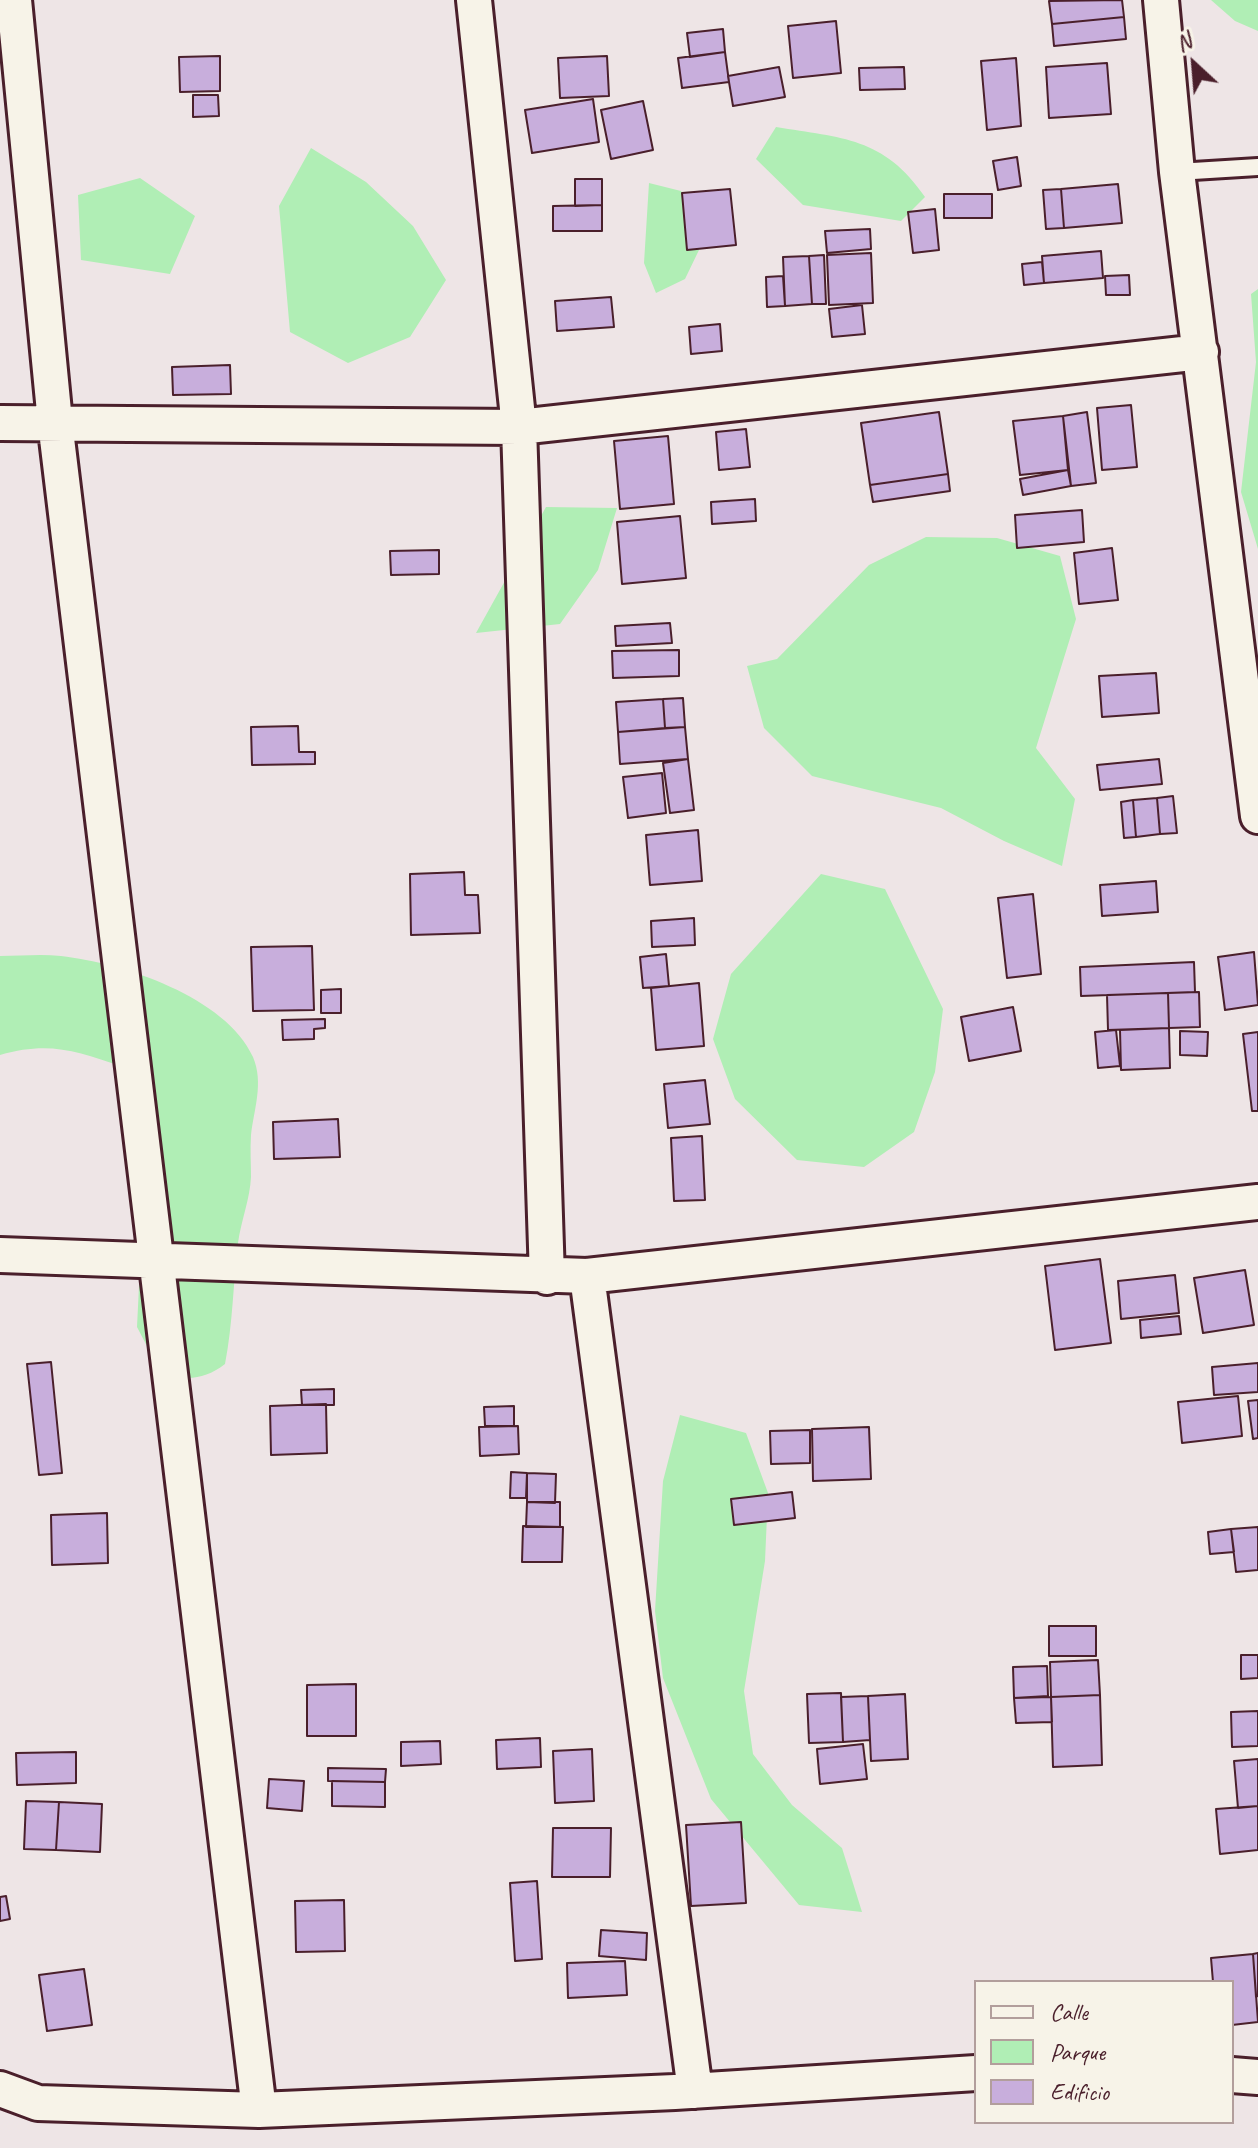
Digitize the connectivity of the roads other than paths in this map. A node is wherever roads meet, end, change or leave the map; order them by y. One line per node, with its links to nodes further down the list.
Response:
1 (14, 0): 7 (street)
2 (474, 0): 9 (street)
3 (1161, 0): 5 (street)
4 (1258, 167): 5 (lane)
5 (1177, 172): 6 (street)
6 (1201, 352): 9 (street); 10 (street)
7 (55, 422): 8 (street); 9 (street); 13 (street)
8 (0, 423)
9 (519, 427): 15 (street)
10 (1258, 816)
11 (1258, 1202): 14 (street)
12 (0, 1255): 13 (street)
13 (154, 1262): 15 (street); 21 (street)
14 (587, 1276): 15 (street); 20 (street)
15 (547, 1277)
16 (974, 2073): 20 (street)
17 (1234, 2075): 18 (street)
18 (1258, 2077)
19 (0, 2089): 21 (street)
20 (695, 2091): 21 (street)
21 (259, 2110)

